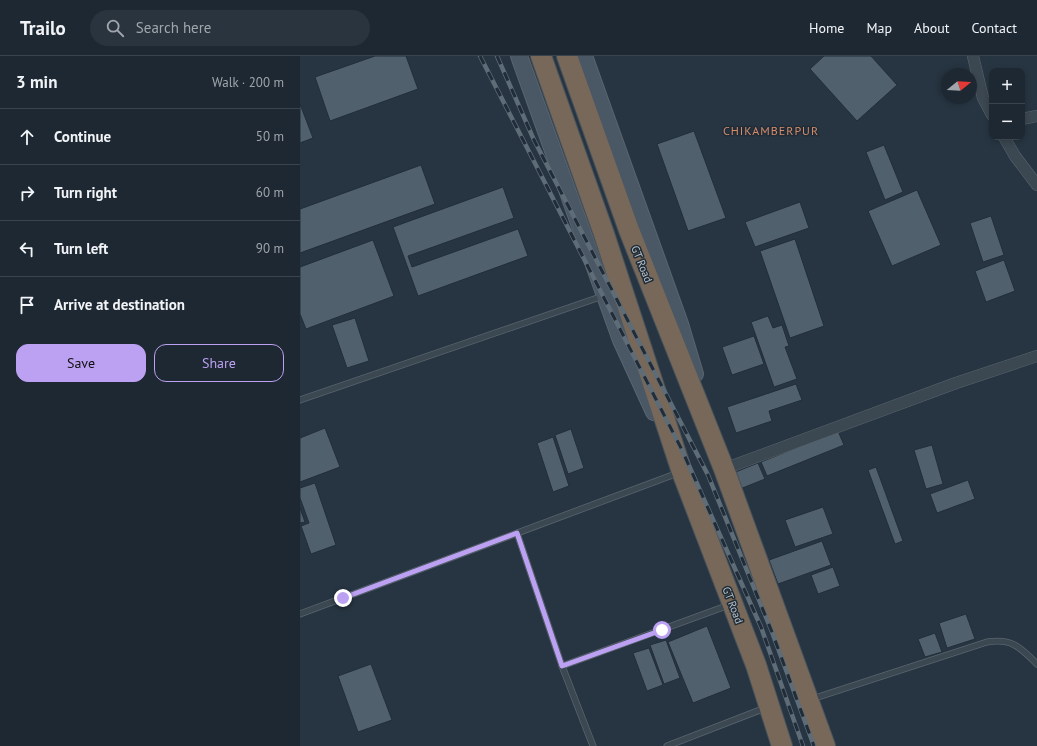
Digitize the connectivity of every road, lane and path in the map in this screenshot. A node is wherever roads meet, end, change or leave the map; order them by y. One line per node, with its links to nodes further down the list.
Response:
1 (519, 56): 11 (main road, GT Road)
2 (541, 56): 14 (highway, GT Road)
3 (567, 56): 15 (highway, GT Road)
4 (584, 56): 15 (main road, GT Road)
5 (973, 56): 6 (street)
6 (989, 109)
7 (1037, 116): 8 (street)
8 (1025, 118)
9 (1006, 140): 10 (street)
10 (1037, 185)
11 (605, 295): 13 (lane); 14 (main road, GT Road)
12 (1037, 356): 15 (street)
13 (300, 400)
14 (681, 469): 16 (lane); 17 (highway, GT Road)
15 (724, 469): 21 (highway, GT Road)
16 (517, 533): 18 (lane); 20 (lane)
17 (733, 604): 20 (lane); 22 (highway, GT Road)
18 (300, 614)
19 (1037, 664): 21 (lane)
20 (562, 666): 23 (lane)
21 (808, 700): 26 (highway, GT Road)
22 (768, 707): 24 (lane); 25 (highway, GT Road)
23 (593, 746)
24 (667, 746)
25 (782, 746)
26 (825, 746)

